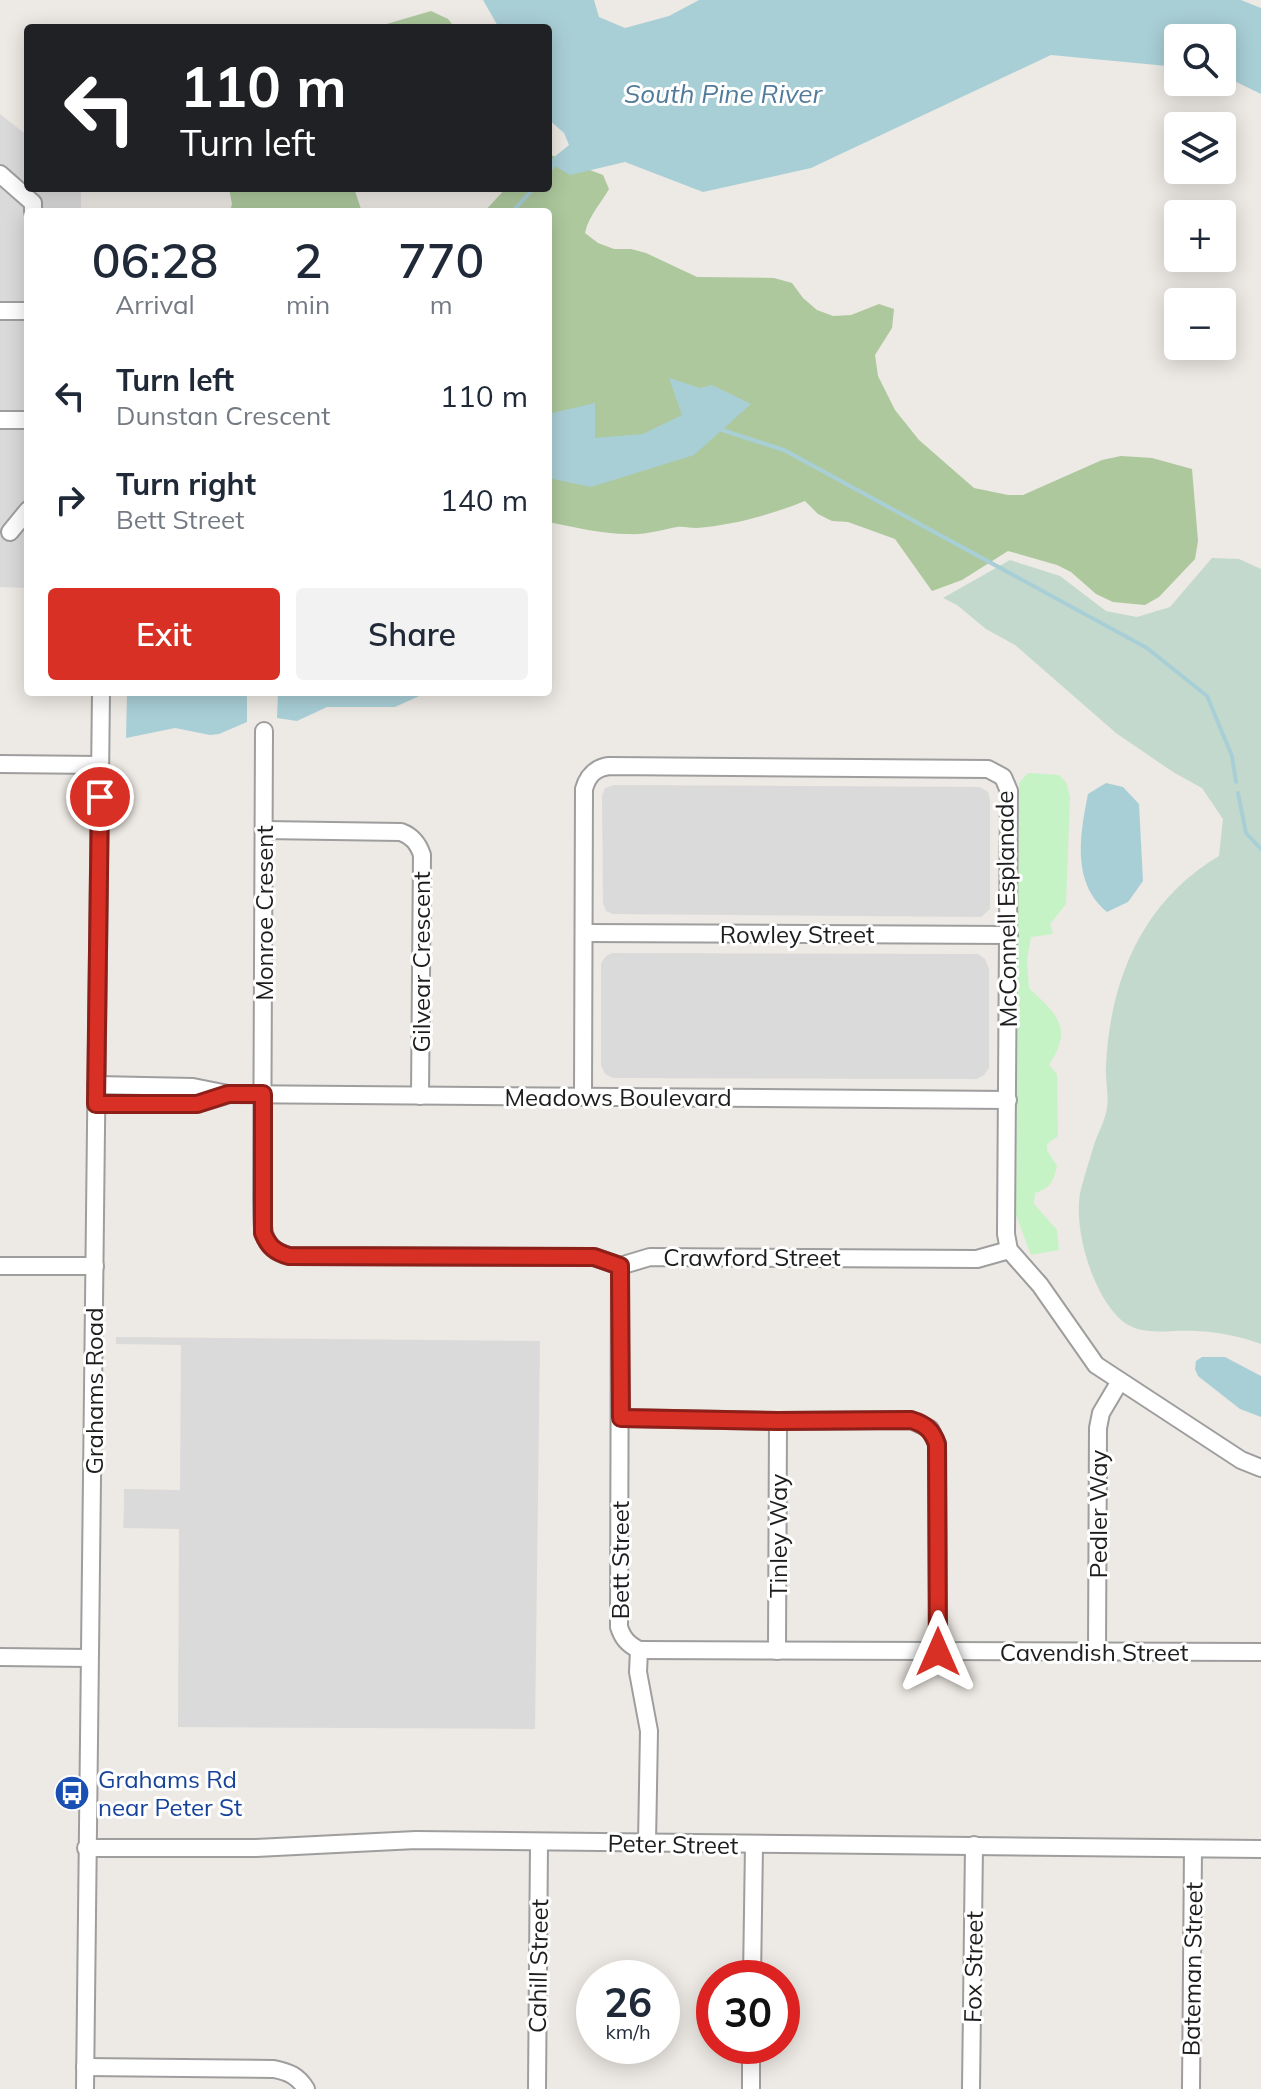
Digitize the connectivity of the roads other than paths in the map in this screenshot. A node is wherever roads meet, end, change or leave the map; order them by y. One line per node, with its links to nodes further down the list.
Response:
1 (0, 174): 2 (street)
2 (33, 208)
3 (0, 311): 4 (street)
4 (24, 311)
5 (0, 420): 6 (street)
6 (24, 420)
7 (24, 515): 8 (street)
8 (10, 532)
9 (101, 696): 12 (street, Grahams Road)
10 (264, 731): 13 (street, Monroe Cresent)
11 (0, 764): 12 (street)
12 (100, 765): 16 (street, Grahams Road)
13 (264, 830): 18 (street, Monroe Cresent); 19 (street, Gilvear Crescent)
14 (585, 933): 15 (street, Rowley Street); 15 (street, McConnell Esplanade); 20 (street, McConnell Esplanade)
15 (1009, 935): 21 (street, McConnell Esplanade)
16 (96, 1085): 17 (street, Meadows Boulevard); 22 (street, Grahams Road)
17 (228, 1094): 18 (street, Meadows Boulevard); 22 (street, Meadows Boulevard)
18 (263, 1094): 19 (street, Meadows Boulevard); 26 (street, Crawford Street)
19 (420, 1096): 20 (street, Meadows Boulevard)
20 (583, 1096): 21 (street, Meadows Boulevard)
21 (1008, 1100): 23 (street, McConnell Esplanade)
22 (96, 1104): 25 (street, Grahams Road)
23 (1009, 1250): 26 (street, Crawford Street); 27 (street)
24 (0, 1266): 25 (street)
25 (95, 1266): 37 (street, Grahams Road)
26 (620, 1266): 28 (street, Bett Street)
27 (1120, 1381): 30 (street); 34 (street, Pedler Way)
28 (621, 1418): 29 (street); 31 (street, Bett Street)
29 (778, 1421): 32 (street, Tinley Way); 33 (street)
30 (1261, 1468)
31 (639, 1650): 32 (street, Cavendish Street); 39 (street, Bett Street)
32 (777, 1651): 33 (street, Cavendish Street)
33 (938, 1652): 34 (street, Cavendish Street)
34 (1097, 1652): 35 (street, Cavendish Street)
35 (1261, 1652)
36 (0, 1657): 37 (street)
37 (89, 1658): 42 (street, Grahams Road)
38 (539, 1843): 39 (street, Peter Street); 42 (street, Peter Street); 50 (street, Cahill Street)
39 (647, 1843): 40 (street, Peter Street)
40 (754, 1845): 41 (street, Peter Street); 45 (street)
41 (974, 1845): 43 (street, Peter Street); 52 (street, Fox Street)
42 (86, 1848): 47 (street, Grahams Road)
43 (1193, 1849): 44 (street, Peter Street); 53 (street, Bateman Street)
44 (1261, 1849)
45 (752, 1960)
46 (751, 2064): 51 (street)
47 (85, 2067): 48 (street, Grahams Road); 49 (street)
48 (85, 2089)
49 (306, 2089)
50 (537, 2089)
51 (751, 2089)
52 (971, 2089)
53 (1191, 2089)

